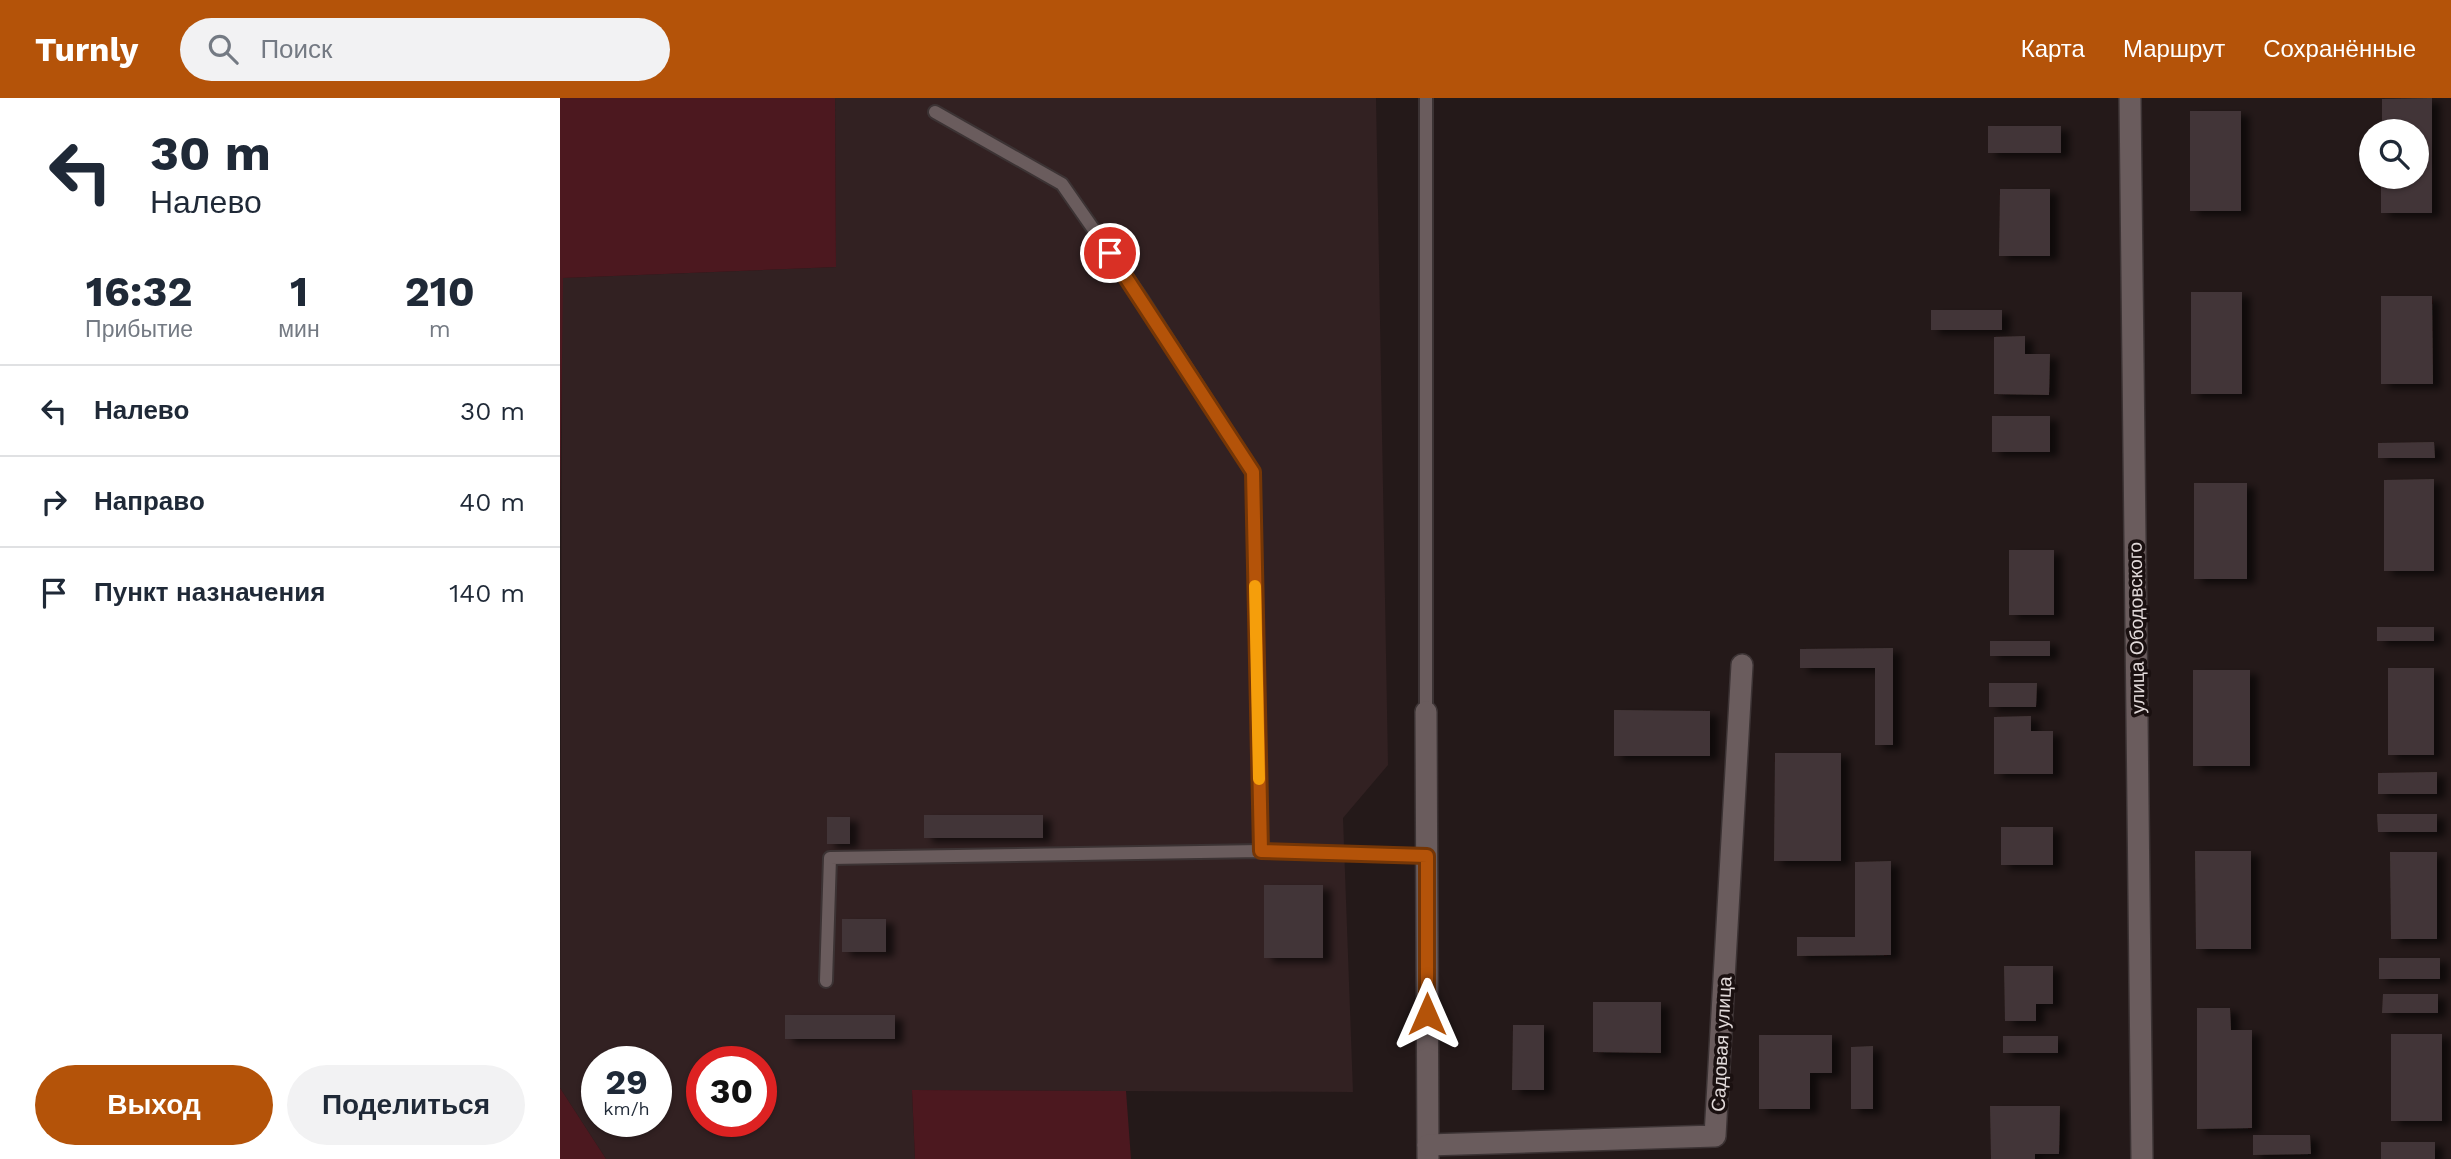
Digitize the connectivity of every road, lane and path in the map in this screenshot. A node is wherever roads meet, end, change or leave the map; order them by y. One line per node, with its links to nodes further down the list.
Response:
1 (1426, 98): 5 (lane)
2 (2130, 98): 10 (street, улица Ободовского)
3 (935, 113): 6 (lane)
4 (1742, 664): 9 (street, Садовая улица)
5 (1426, 712): 7 (street)
6 (1261, 851): 7 (lane); 8 (lane)
7 (1427, 856): 9 (street)
8 (826, 981)
9 (1428, 1152)
10 (2142, 1159)

